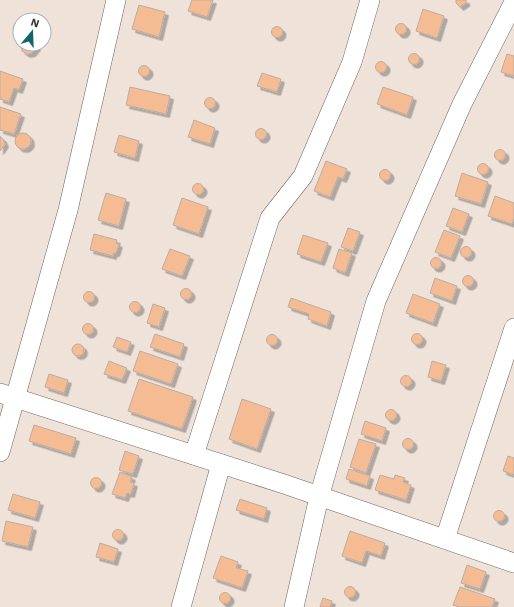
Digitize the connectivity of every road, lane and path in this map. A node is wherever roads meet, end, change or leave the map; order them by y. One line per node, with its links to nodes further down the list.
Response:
1 (116, 0): 5 (street)
2 (370, 0): 7 (street)
3 (514, 2): 9 (street)
4 (514, 328): 10 (street)
5 (8, 395): 6 (street); 7 (street)
6 (0, 452)
7 (194, 455): 8 (street)
8 (221, 464): 9 (street); 12 (street)
9 (319, 497): 10 (street); 13 (street)
10 (445, 539): 11 (street)
11 (514, 563)
12 (180, 607)
13 (294, 607)

